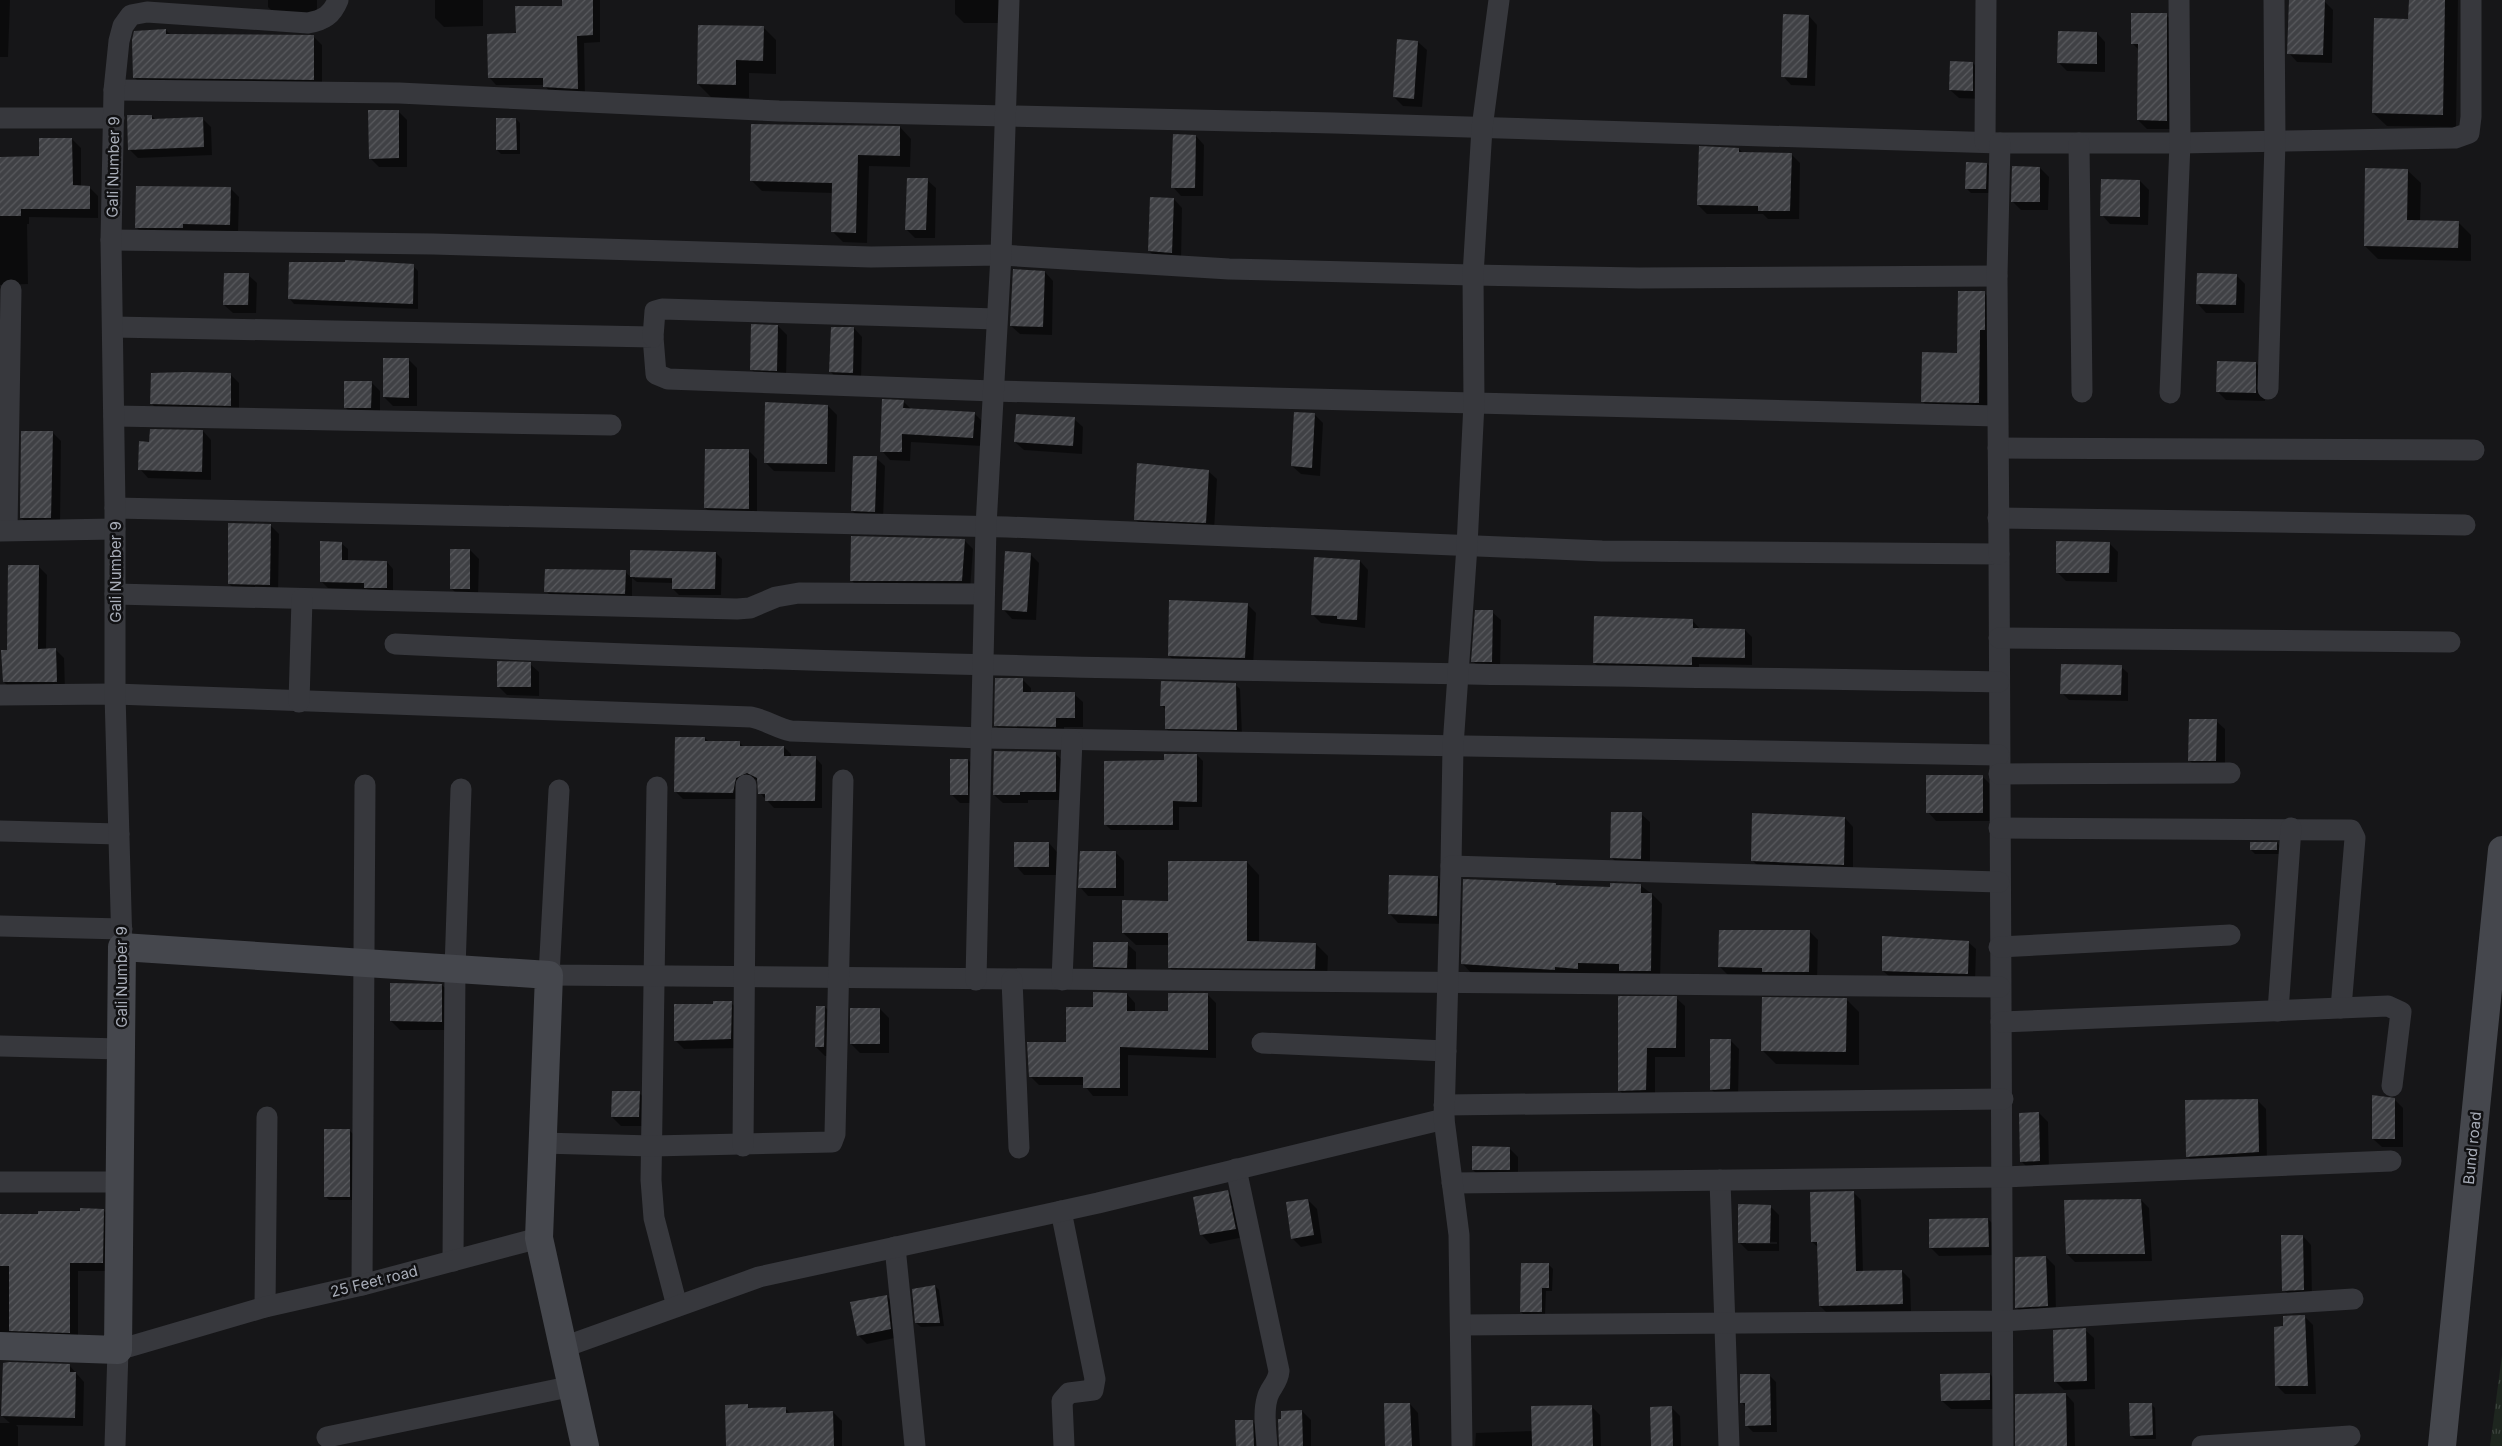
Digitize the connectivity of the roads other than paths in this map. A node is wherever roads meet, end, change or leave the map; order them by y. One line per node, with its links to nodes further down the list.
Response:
1 (338, 0): 8 (street, Gali Number 9)
2 (1009, 0): 9 (street)
3 (1499, 0): 12 (street)
4 (1986, 0): 14 (street)
5 (2179, 0): 16 (street)
6 (2274, 0): 13 (street)
7 (2471, 0): 13 (street)
8 (114, 90): 9 (street); 11 (street, Gali Number 9)
9 (1005, 115): 12 (street); 18 (street)
10 (0, 118): 11 (street)
11 (114, 118): 17 (street, Gali Number 9)
12 (1482, 128): 14 (street); 19 (street)
13 (2275, 141): 16 (street); 25 (street)
14 (1992, 142): 15 (street); 20 (street)
15 (2079, 143): 16 (street); 27 (street)
16 (2180, 143): 28 (street)
17 (111, 240): 18 (street); 23 (street, Gali Number 9)
18 (1001, 255): 19 (street); 22 (street)
19 (1473, 275): 20 (street); 29 (street)
20 (1997, 276): 31 (street)
21 (11, 290): 39 (street)
22 (997, 319): 24 (street); 26 (street)
23 (113, 326): 24 (street); 30 (street, Gali Number 9)
24 (653, 337): 26 (street)
25 (2268, 389)
26 (993, 391): 29 (street); 38 (street)
27 (2082, 392)
28 (2170, 394)
29 (1474, 403): 31 (street); 40 (street)
30 (114, 416): 32 (street); 36 (street, Gali Number 9)
31 (1998, 416): 33 (street)
32 (611, 425)
33 (1998, 448): 34 (street); 35 (street)
34 (2474, 450)
35 (1998, 518): 37 (street); 41 (street)
36 (115, 519): 38 (street); 39 (street); 42 (street, Gali Number 9)
37 (2465, 525)
38 (986, 526): 40 (street); 43 (street)
39 (3, 530)
40 (1467, 546): 41 (street); 49 (street)
41 (1999, 554): 45 (street)
42 (115, 594): 44 (street); 51 (street, Gali Number 9)
43 (984, 594): 44 (street); 48 (street)
44 (302, 599): 53 (street)
45 (1999, 638): 46 (street); 50 (street)
46 (2450, 642)
47 (395, 644): 48 (street)
48 (983, 664): 49 (street); 54 (street)
49 (1457, 673): 50 (street); 56 (street)
50 (1999, 682): 57 (street)
51 (115, 694): 52 (street); 53 (street); 68 (street, Gali Number 9)
52 (0, 695)
53 (299, 702): 54 (street)
54 (982, 738): 55 (street); 82 (street)
55 (1072, 740): 56 (street); 84 (street)
56 (1453, 746): 57 (street); 70 (street)
57 (1999, 765): 58 (street); 65 (street)
58 (2230, 773)
59 (843, 780): 81 (street)
60 (746, 784): 80 (street)
61 (365, 785): 76 (street)
62 (657, 787): 79 (street)
63 (461, 788): 77 (street)
64 (559, 790): 78 (street)
65 (1999, 828): 66 (street); 71 (street)
66 (2291, 828): 87 (street); 88 (street)
67 (0, 831): 68 (street)
68 (119, 834): 74 (street, Gali Number 9)
69 (2502, 850): 135 (street, Bund road)
70 (1451, 866): 71 (street); 85 (street)
71 (1999, 882): 75 (street)
72 (0, 926): 74 (street)
73 (2230, 935): 75 (street)
74 (122, 938): 76 (street); 92 (street, Gali Number 9)
75 (1999, 947): 86 (street)
76 (365, 963): 77 (street); 113 (street)
77 (455, 969): 78 (street); 112 (street)
78 (549, 975): 79 (street); 98 (street)
79 (655, 976): 80 (street); 99 (street)
80 (745, 977): 81 (street); 100 (street)
81 (840, 978): 82 (street); 100 (street)
82 (976, 980): 83 (street)
83 (1012, 980): 84 (street); 101 (street)
84 (1062, 980): 85 (street)
85 (1448, 980): 86 (street); 93 (street)
86 (2000, 987): 89 (street)
87 (2341, 1008): 88 (street); 94 (street)
88 (2278, 1011): 89 (street)
89 (2001, 1022): 95 (street)
90 (1262, 1042): 93 (street)
91 (0, 1046): 92 (street)
92 (121, 1049): 107 (street, Gali Number 9)
93 (1446, 1050): 96 (street)
94 (2392, 1086)
95 (2002, 1099): 96 (street); 104 (street)
96 (1444, 1112): 103 (street); 108 (street)
97 (267, 1118): 116 (street)
98 (542, 1143): 99 (street); 110 (street)
99 (652, 1146): 100 (street); 115 (street)
100 (743, 1146)
101 (1019, 1148)
102 (2391, 1161): 104 (street)
103 (1236, 1169): 109 (street); 130 (street)
104 (2003, 1177): 105 (street); 117 (street)
105 (1720, 1180): 108 (street); 118 (street)
106 (0, 1182): 107 (street)
107 (120, 1182): 122 (street, Gali Number 9)
108 (1452, 1183): 119 (street)
109 (1060, 1211): 111 (street); 129 (street)
110 (539, 1238): 112 (street, 25 Feet road); 121 (street)
111 (895, 1247): 115 (street); 128 (street)
112 (453, 1261): 113 (street, 25 Feet road)
113 (362, 1285): 116 (street, 25 Feet road)
114 (2353, 1299): 117 (street)
115 (677, 1306): 121 (street)
116 (265, 1307): 122 (street, 25 Feet road)
117 (2003, 1320): 118 (street); 133 (street)
118 (1725, 1321): 119 (street); 132 (street)
119 (1461, 1324): 131 (street)
120 (0, 1346): 122 (street, 25 Feet road)
121 (564, 1347): 123 (street)
122 (118, 1350): 126 (street)
123 (573, 1386): 125 (street); 127 (street)
124 (2350, 1436): 134 (street)
125 (327, 1437)
126 (114, 1446)
127 (585, 1446)
128 (915, 1446)
129 (1064, 1446)
130 (1267, 1446)
131 (1462, 1446)
132 (1729, 1446)
133 (2003, 1446)
134 (2202, 1446)
135 (2442, 1446)

